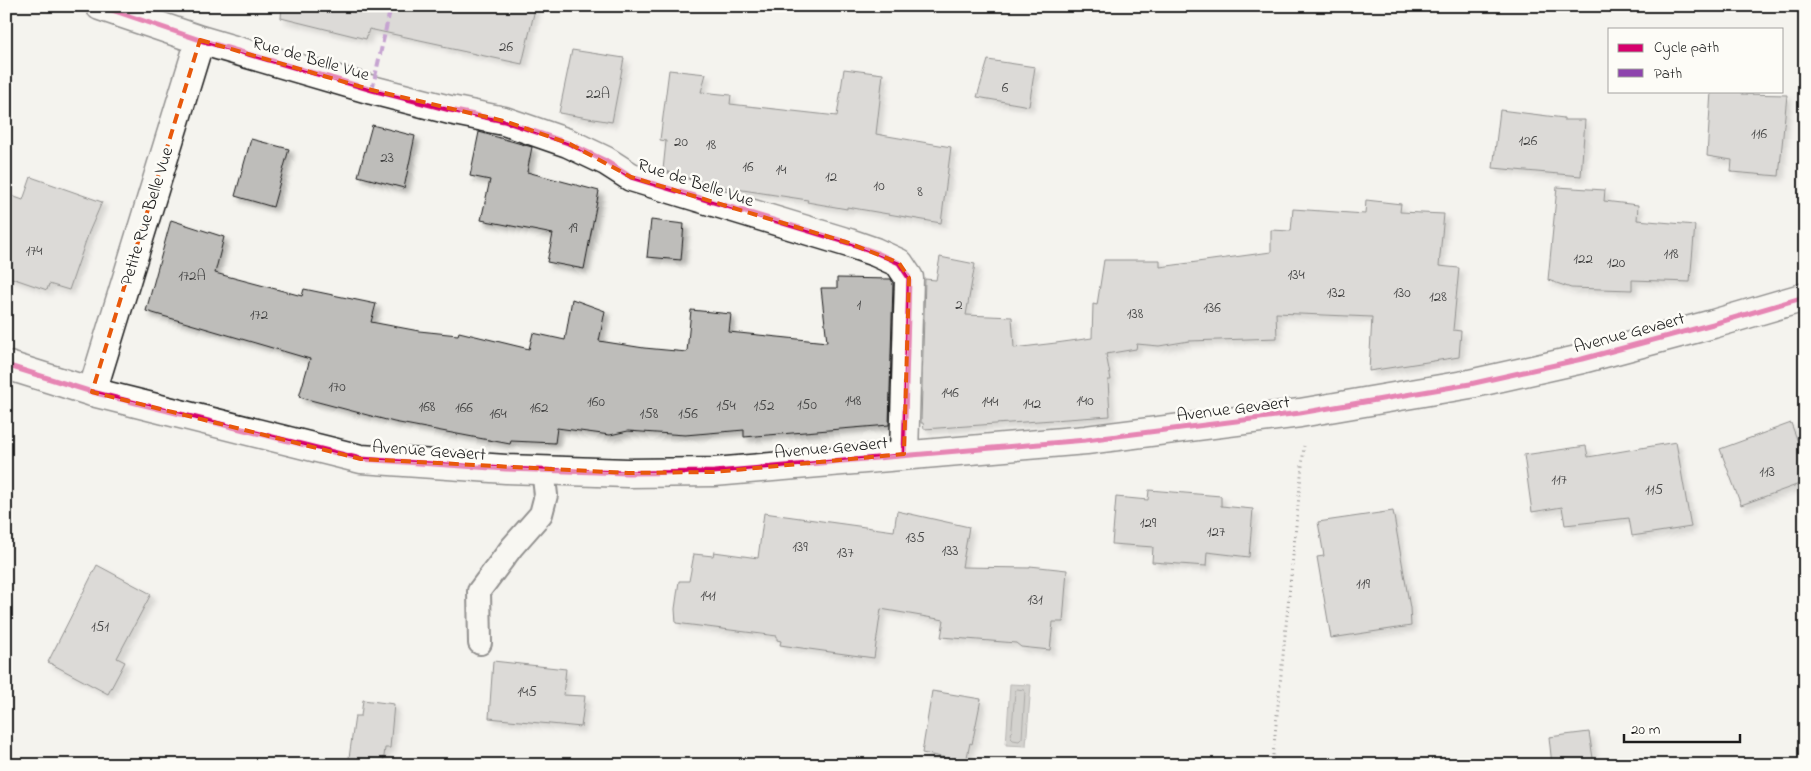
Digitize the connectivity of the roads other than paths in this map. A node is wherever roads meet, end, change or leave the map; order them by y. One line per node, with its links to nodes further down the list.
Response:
1 (100, 6): 2 (street, Rue de Belle Vue)
2 (200, 40): 5 (street, Petite Rue Belle Vue); 6 (street, Rue de Belle Vue)
3 (1805, 297): 6 (street, Avenue Gevaert)
4 (6, 365): 5 (street, Avenue Gevaert)
5 (92, 392): 7 (street, Avenue Gevaert)
6 (904, 454): 7 (street, Avenue Gevaert)
7 (543, 470): 8 (lane)
8 (480, 643)

